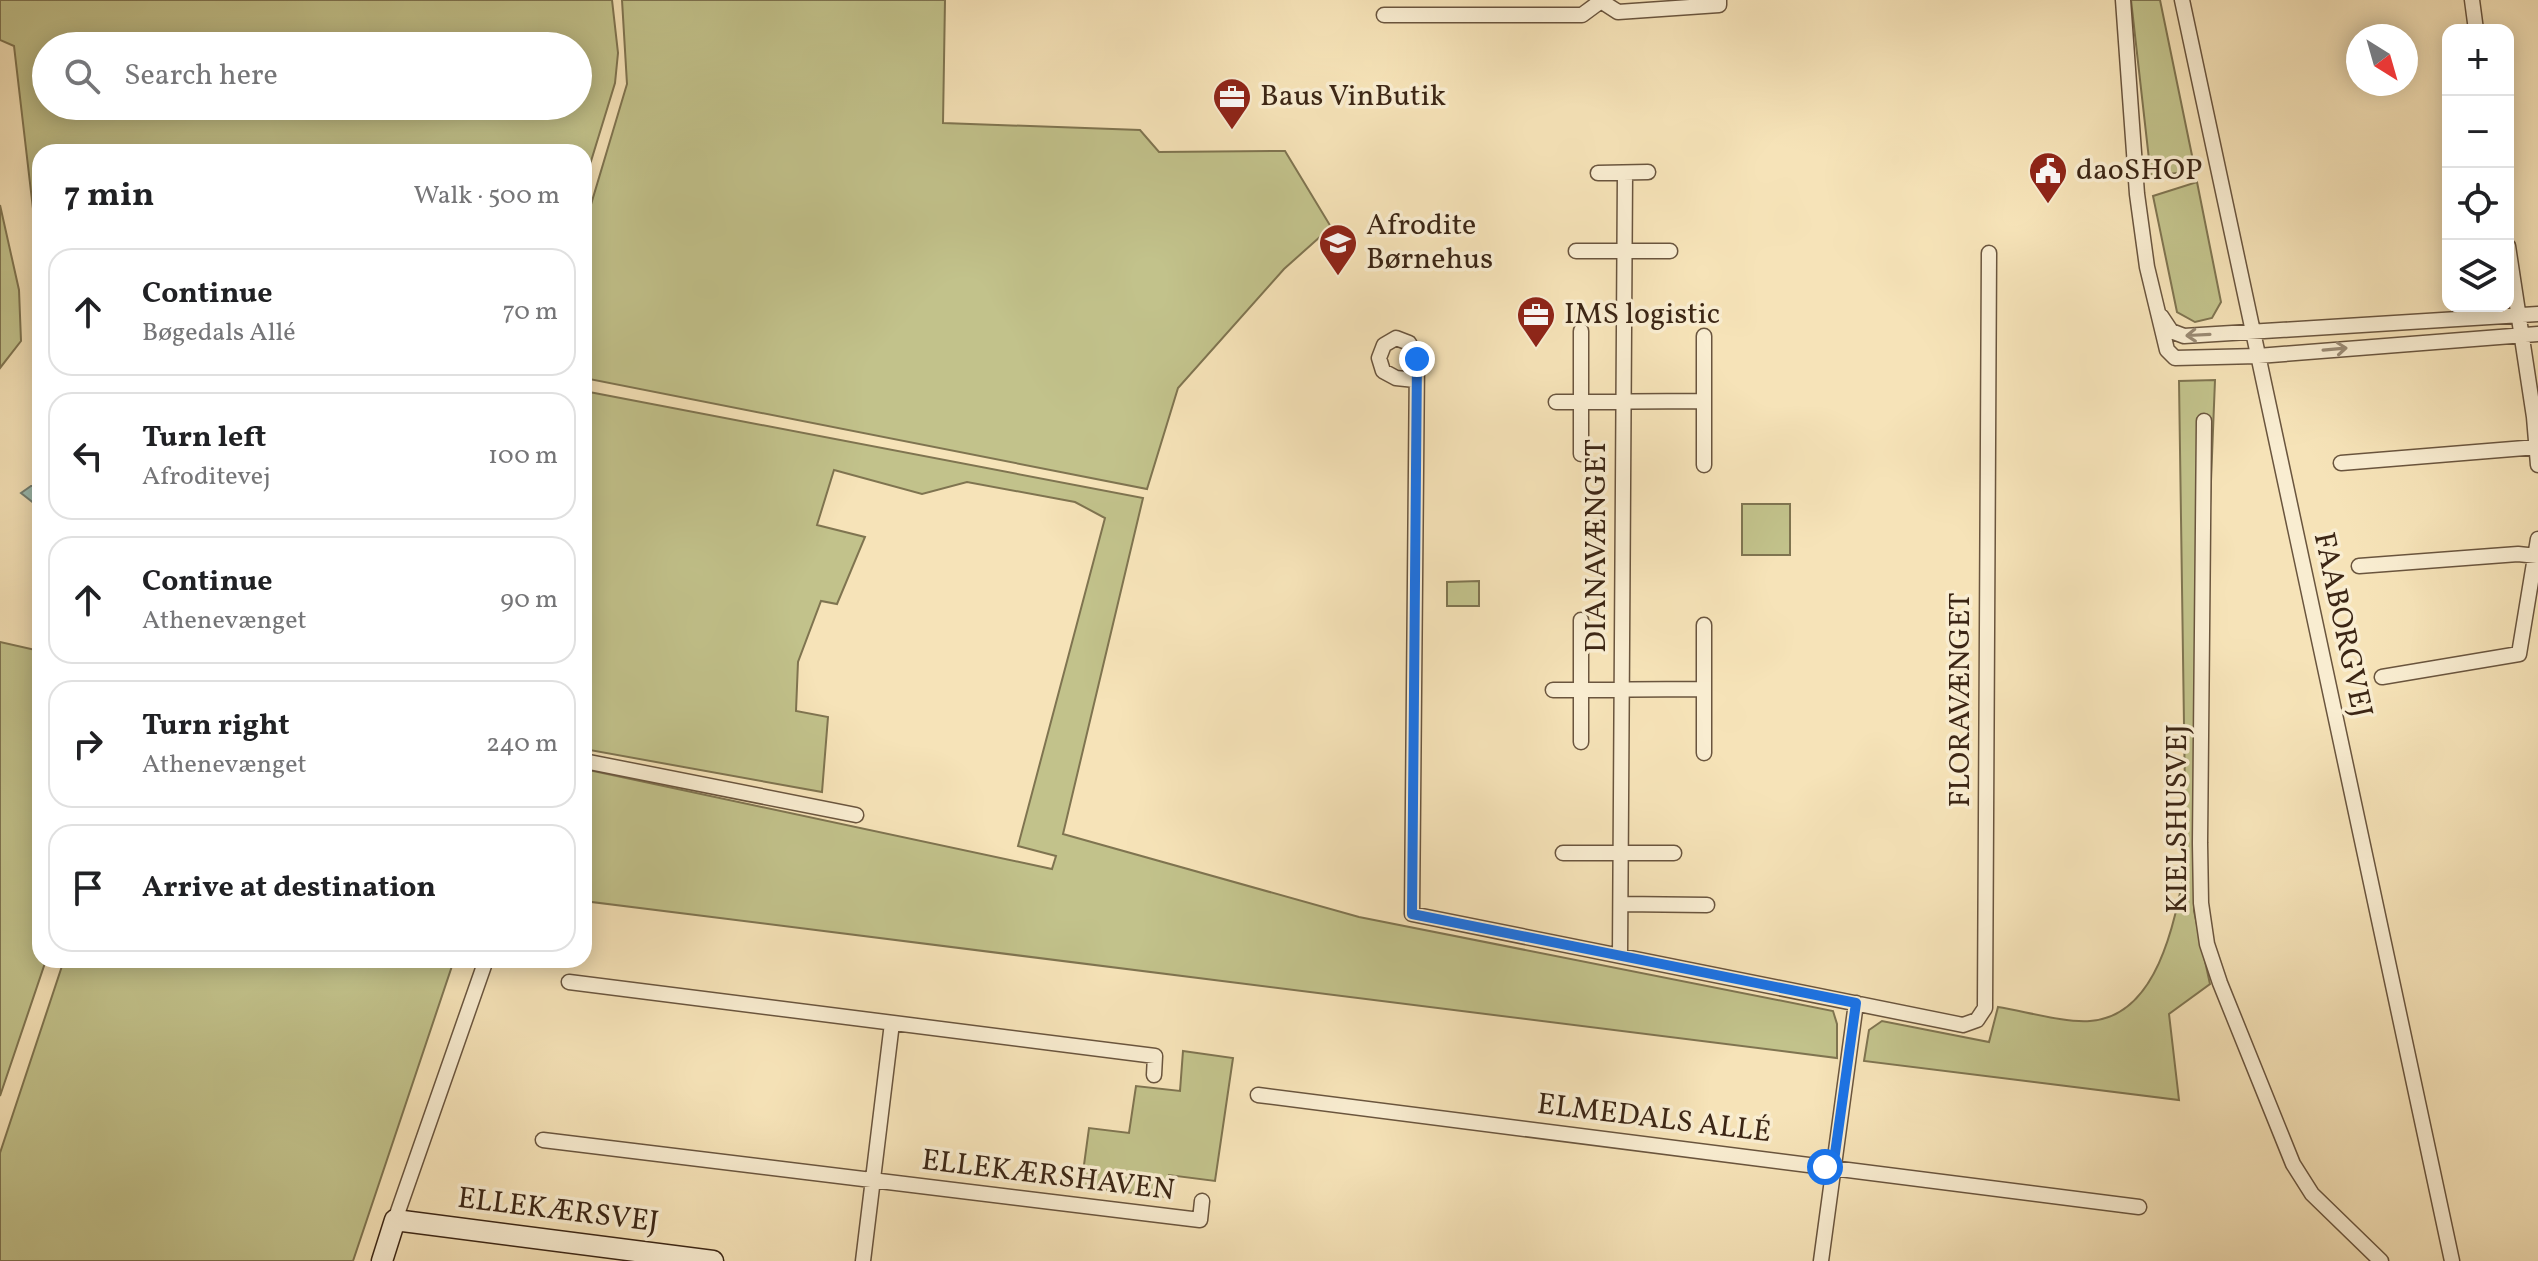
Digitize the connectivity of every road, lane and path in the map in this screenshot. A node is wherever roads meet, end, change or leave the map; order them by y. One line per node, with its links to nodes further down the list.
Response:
1 (1601, 0): 2 (street); 6 (street)
2 (1719, 0)
3 (2123, 0): 16 (street)
4 (2182, 0): 20 (street, FAABORGVEJ)
5 (2472, 0): 7 (street)
6 (1384, 15)
7 (2475, 24)
8 (1648, 172): 10 (street)
9 (1598, 173): 10 (street)
10 (1625, 173): 12 (street, DIANAVÆNGET)
11 (1576, 251): 12 (street)
12 (1625, 251): 13 (street); 29 (street, DIANAVÆNGET)
13 (1670, 251)
14 (1989, 253): 58 (street, FLORAVÆNGET)
15 (2514, 287): 18 (street)
16 (2156, 309): 20 (street, one-way to 16); 24 (street)
17 (2538, 314): 18 (street)
18 (2518, 315): 20 (street); 21 (street)
19 (1581, 331): 28 (street, DIANAVÆNGET)
20 (2253, 332): 24 (street, FAABORGVEJ)
21 (2521, 334): 22 (street); 24 (street, one-way to 21); 31 (street)
22 (2538, 334)
23 (1704, 336): 26 (street)
24 (2258, 356): 73 (street, FAABORGVEJ)
25 (1415, 380): 55 (street)
26 (1704, 401): 29 (street, DIANAVÆNGET); 34 (street)
27 (1556, 402): 28 (street, DIANAVÆNGET)
28 (1581, 402): 29 (street, DIANAVÆNGET); 32 (street, DIANAVÆNGET)
29 (1624, 402): 45 (street, DIANAVÆNGET)
30 (2204, 421): 72 (street, KIELSHUSVEJ)
31 (2537, 447): 33 (street); 35 (street)
32 (1581, 454)
33 (2341, 463)
34 (1704, 465)
35 (2538, 465)
36 (2538, 539): 37 (street)
37 (2537, 556): 38 (street); 41 (street)
38 (2359, 566)
39 (1581, 620): 44 (street, DIANAVÆNGET)
40 (1704, 625): 42 (street)
41 (2382, 677)
42 (1704, 689): 45 (street, DIANAVÆNGET); 47 (street)
43 (1553, 690): 44 (street, DIANAVÆNGET)
44 (1581, 690): 45 (street, DIANAVÆNGET); 46 (street, DIANAVÆNGET)
45 (1622, 690): 51 (street, DIANAVÆNGET)
46 (1581, 742)
47 (1704, 753)
48 (592, 763): 49 (street)
49 (856, 815)
50 (1563, 853): 51 (street)
51 (1621, 853): 52 (street); 53 (street, DIANAVÆNGET)
52 (1674, 853)
53 (1621, 904): 54 (street); 55 (street, DIANAVÆNGET)
54 (1707, 905)
55 (1620, 955): 58 (street)
56 (483, 968): 67 (street)
57 (569, 982): 59 (street)
58 (1856, 1003): 63 (street)
59 (892, 1023): 60 (street); 64 (street)
60 (1154, 1075)
61 (1258, 1095): 63 (street, ELMEDALS ALLÉ)
62 (543, 1140): 64 (street, ELLEKÆRSHAVEN)
63 (1833, 1168): 66 (street, ELMEDALS ALLÉ); 71 (street)
64 (873, 1181): 65 (street, ELLEKÆRSHAVEN); 70 (street)
65 (1202, 1201)
66 (2139, 1207)
67 (395, 1220): 68 (street); 69 (street, ELLEKÆRSVEJ)
68 (382, 1261)
69 (713, 1261)
70 (863, 1261)
71 (1821, 1261)
72 (2381, 1261)
73 (2452, 1261)

